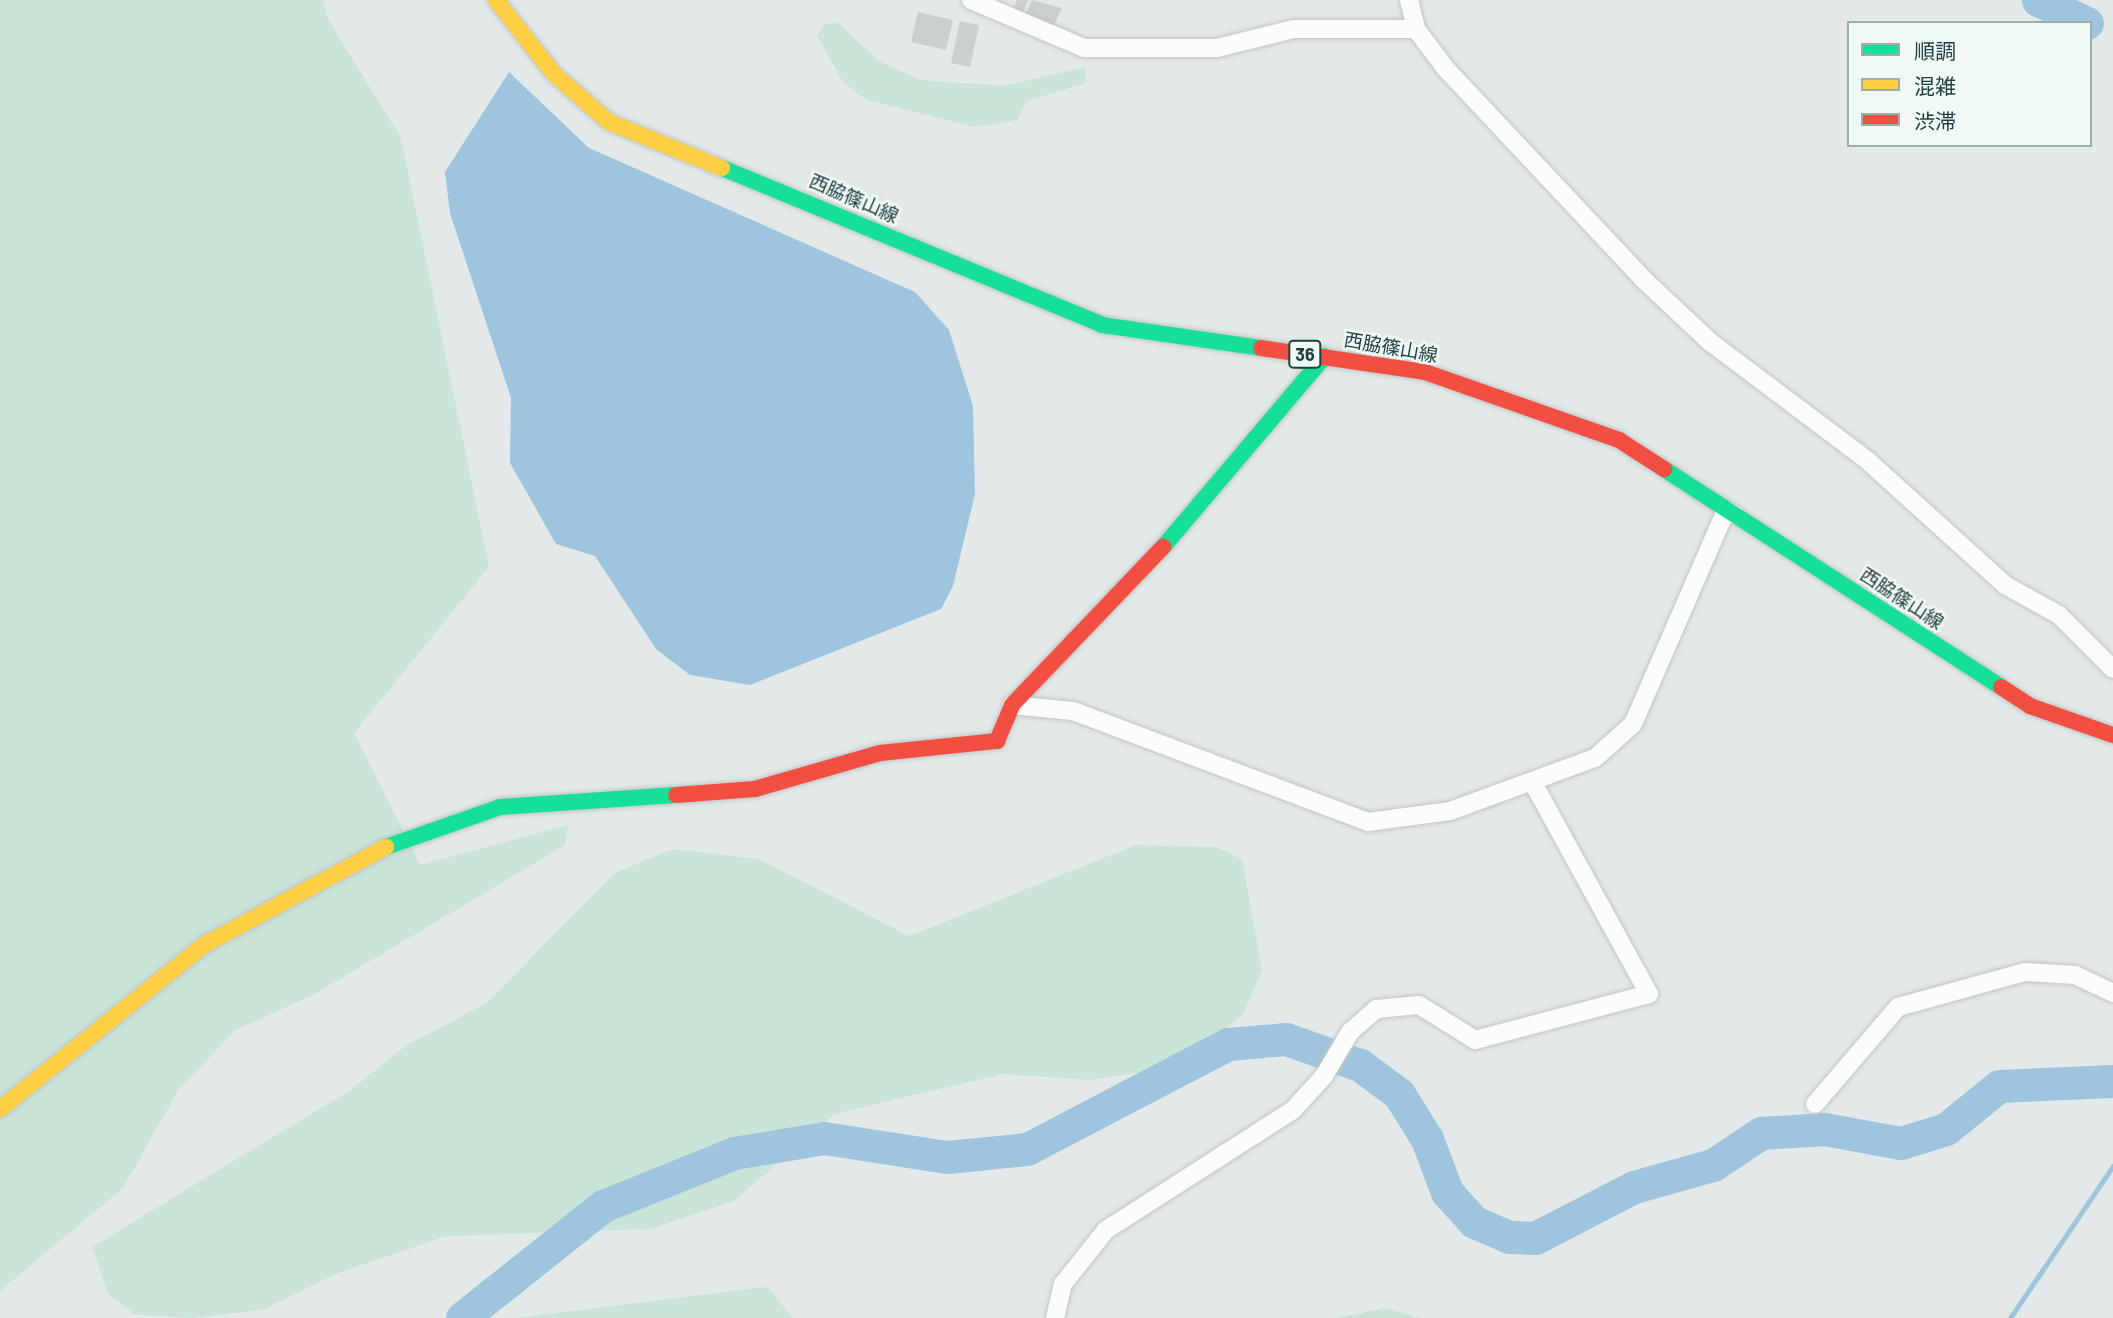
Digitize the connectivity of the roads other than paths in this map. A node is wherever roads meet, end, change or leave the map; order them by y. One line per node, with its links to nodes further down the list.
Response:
1 (496, 0): 5 (main road, 西脇篠山線 / 36)
2 (971, 0): 4 (street)
3 (1409, 0): 4 (street)
4 (1416, 29): 7 (street)
5 (1325, 356): 6 (main road, 西脇篠山線 / 36); 8 (main road)
6 (1738, 517): 9 (main road, 西脇篠山線 / 36); 10 (street)
7 (2113, 670)
8 (1012, 705): 10 (street); 13 (main road)
9 (2113, 735)
10 (1533, 783): 14 (street)
11 (2113, 993): 12 (street)
12 (1815, 1104)
13 (0, 1109)
14 (1055, 1318)

